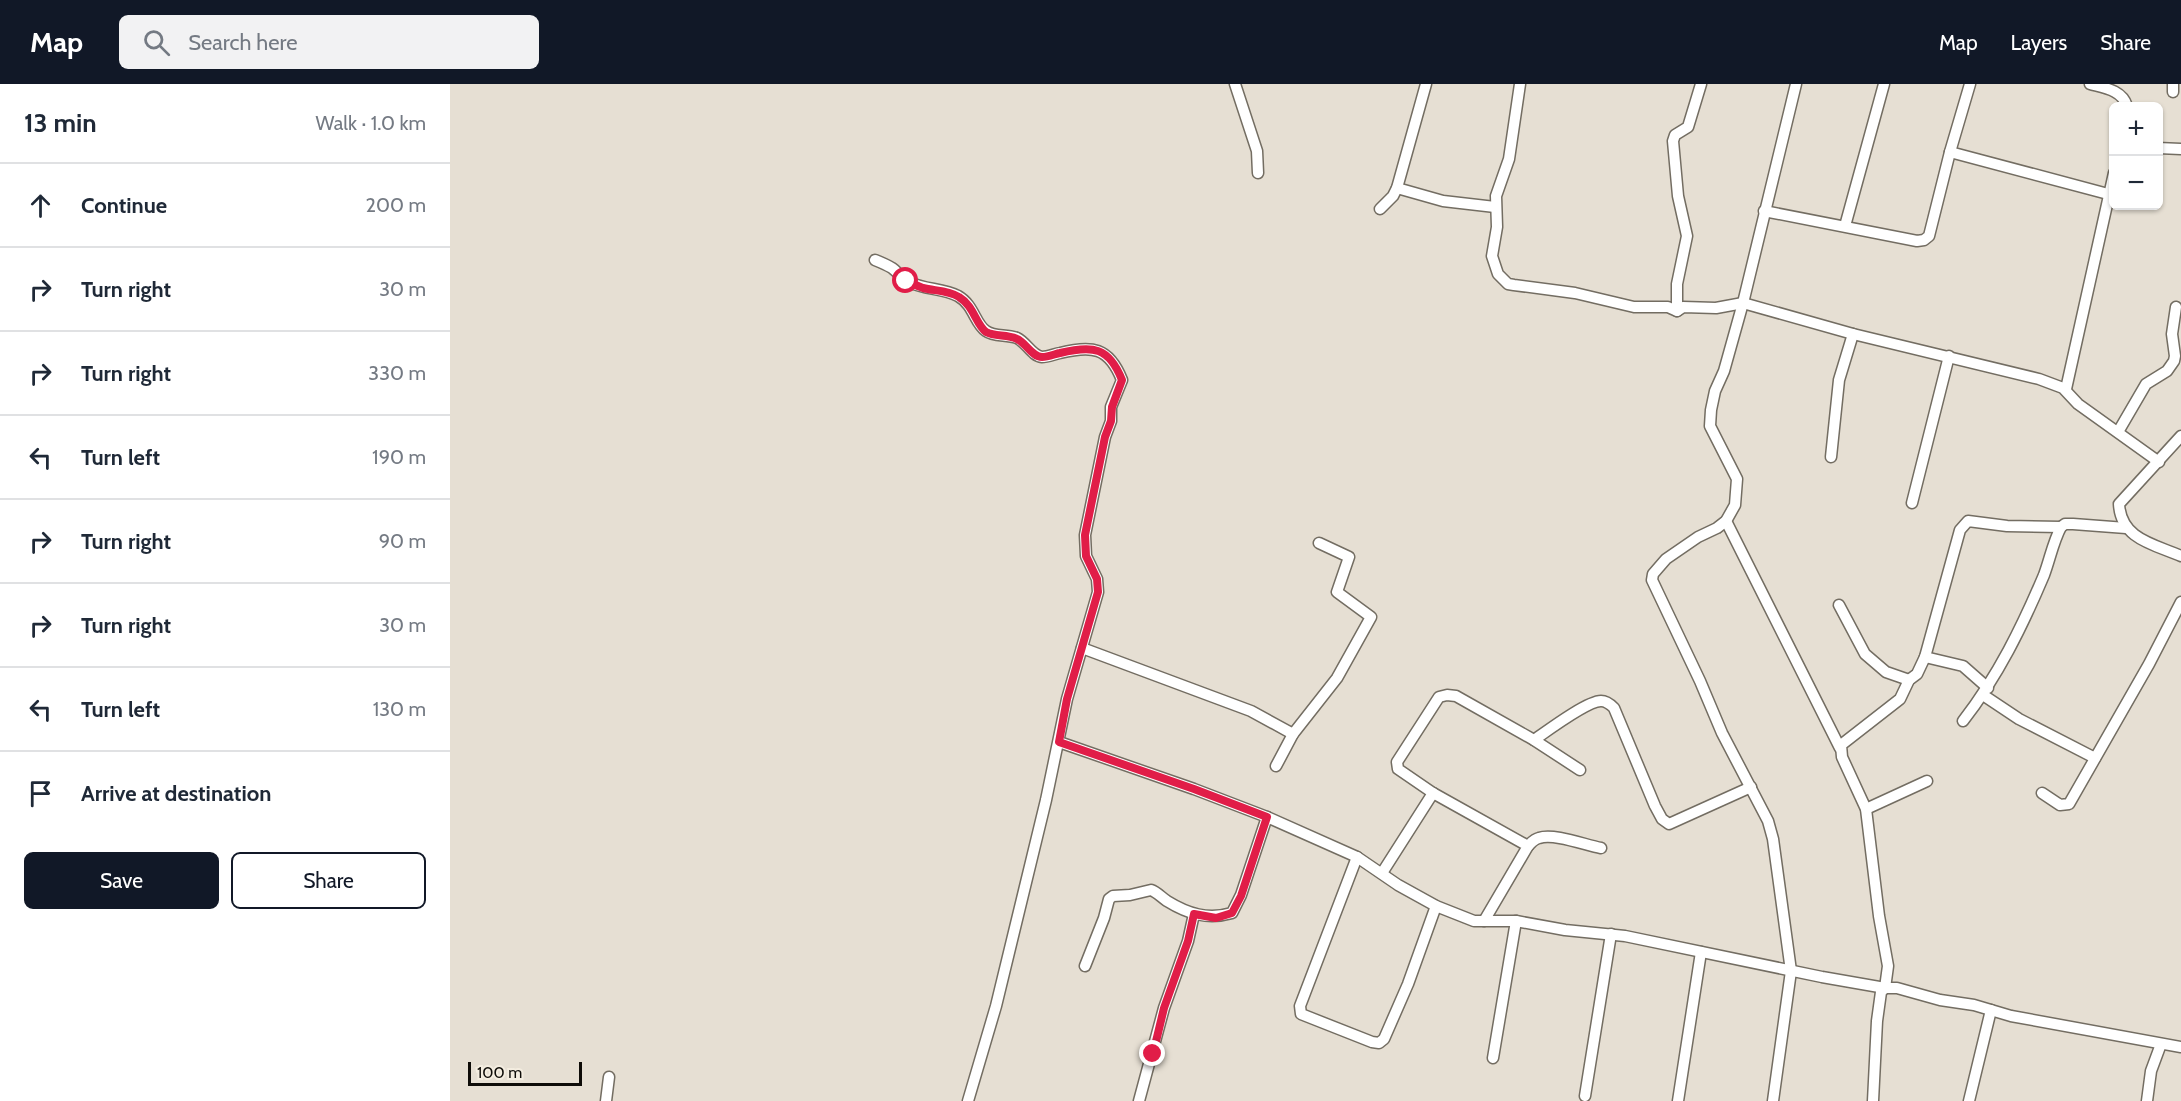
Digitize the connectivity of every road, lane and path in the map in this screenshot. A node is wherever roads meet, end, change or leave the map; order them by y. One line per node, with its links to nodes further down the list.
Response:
1 (1235, 84): 13 (street)
2 (1426, 84): 14 (street)
3 (1520, 84): 17 (street)
4 (1701, 84): 24 (street)
5 (1796, 84): 19 (street)
6 (1884, 84): 20 (street)
7 (1970, 84): 12 (street)
8 (2090, 84): 9 (street)
9 (2125, 102)
10 (2163, 148): 11 (street)
11 (2181, 149)
12 (1950, 152): 16 (street); 20 (street)
13 (1258, 173)
14 (1397, 188): 17 (street); 18 (street)
15 (2109, 190): 16 (street)
16 (2108, 194): 27 (street)
17 (1495, 207): 24 (street)
18 (1380, 209)
19 (1764, 210): 20 (street); 22 (street)
20 (1845, 226)
21 (875, 260): 40 (street)
22 (1743, 303): 24 (street); 25 (street); 33 (street)
23 (2176, 307): 28 (street)
24 (1677, 311)
25 (1853, 334): 26 (street); 30 (street)
26 (1949, 356): 27 (street); 32 (street)
27 (2066, 390): 28 (street)
28 (2118, 432): 31 (street)
29 (2181, 436): 31 (street)
30 (1831, 457)
31 (2159, 462): 35 (street)
32 (1912, 503)
33 (1726, 521): 48 (street); 53 (street)
34 (2061, 527): 35 (street); 41 (street); 43 (street)
35 (2126, 528): 37 (street)
36 (1319, 543): 45 (street)
37 (2181, 556)
38 (2181, 602): 49 (street)
39 (1839, 605): 42 (street)
40 (1082, 648): 45 (street); 47 (street)
41 (1925, 657): 42 (street); 43 (street)
42 (1910, 680): 48 (street)
43 (1985, 691): 44 (street); 49 (street)
44 (1963, 721)
45 (1293, 734): 50 (street)
46 (1534, 740): 51 (street); 53 (street); 55 (street)
47 (1059, 742): 57 (street); 78 (street)
48 (1840, 748): 56 (street)
49 (2095, 758): 54 (street)
50 (1276, 766)
51 (1580, 770)
52 (1927, 781): 56 (street)
53 (1751, 788): 69 (street)
54 (2042, 792)
55 (1433, 793): 58 (street); 61 (street)
56 (1866, 808): 70 (street)
57 (1267, 817): 60 (street); 63 (street)
58 (1528, 846): 59 (street); 64 (street)
59 (1601, 848)
60 (1357, 857): 61 (street); 62 (street)
61 (1382, 873): 62 (street)
62 (1436, 906): 64 (street)
63 (1194, 914): 68 (street); 79 (street)
64 (1484, 921): 65 (street)
65 (1516, 921): 66 (street); 74 (street)
66 (1611, 934): 67 (street); 76 (street)
67 (1701, 952): 69 (street); 80 (street)
68 (1085, 966)
69 (1791, 971): 70 (street); 81 (street)
70 (1885, 988): 71 (street); 82 (street)
71 (1991, 1010): 72 (street); 83 (street)
72 (2161, 1044): 73 (street); 84 (street)
73 (2181, 1047)
74 (1493, 1058)
75 (609, 1077): 77 (street)
76 (1585, 1096)
77 (606, 1101)
78 (969, 1101)
79 (1139, 1101)
80 (1678, 1101)
81 (1773, 1101)
82 (1873, 1101)
83 (1969, 1101)
84 (2147, 1101)

